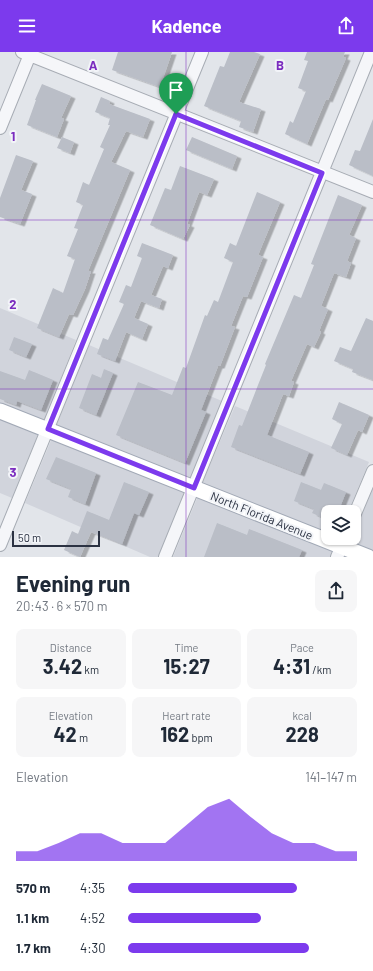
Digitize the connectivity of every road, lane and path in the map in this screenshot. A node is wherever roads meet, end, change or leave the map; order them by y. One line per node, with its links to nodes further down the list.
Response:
1 (202, 52): 4 (street)
2 (371, 52): 6 (street)
3 (28, 53): 4 (street); 5 (street)
4 (176, 114): 6 (street); 9 (street)
5 (0, 128)
6 (322, 173): 7 (street); 11 (street)
7 (373, 192)
8 (0, 410): 9 (main road, North Florida Avenue)
9 (48, 429): 11 (main road, North Florida Avenue); 13 (street)
10 (373, 471): 12 (street)
11 (194, 488): 14 (main road, North Florida Avenue); 15 (street)
12 (359, 505)
13 (0, 545)
14 (341, 547): 16 (main road, North Florida Avenue)
15 (165, 557)
16 (368, 557)

